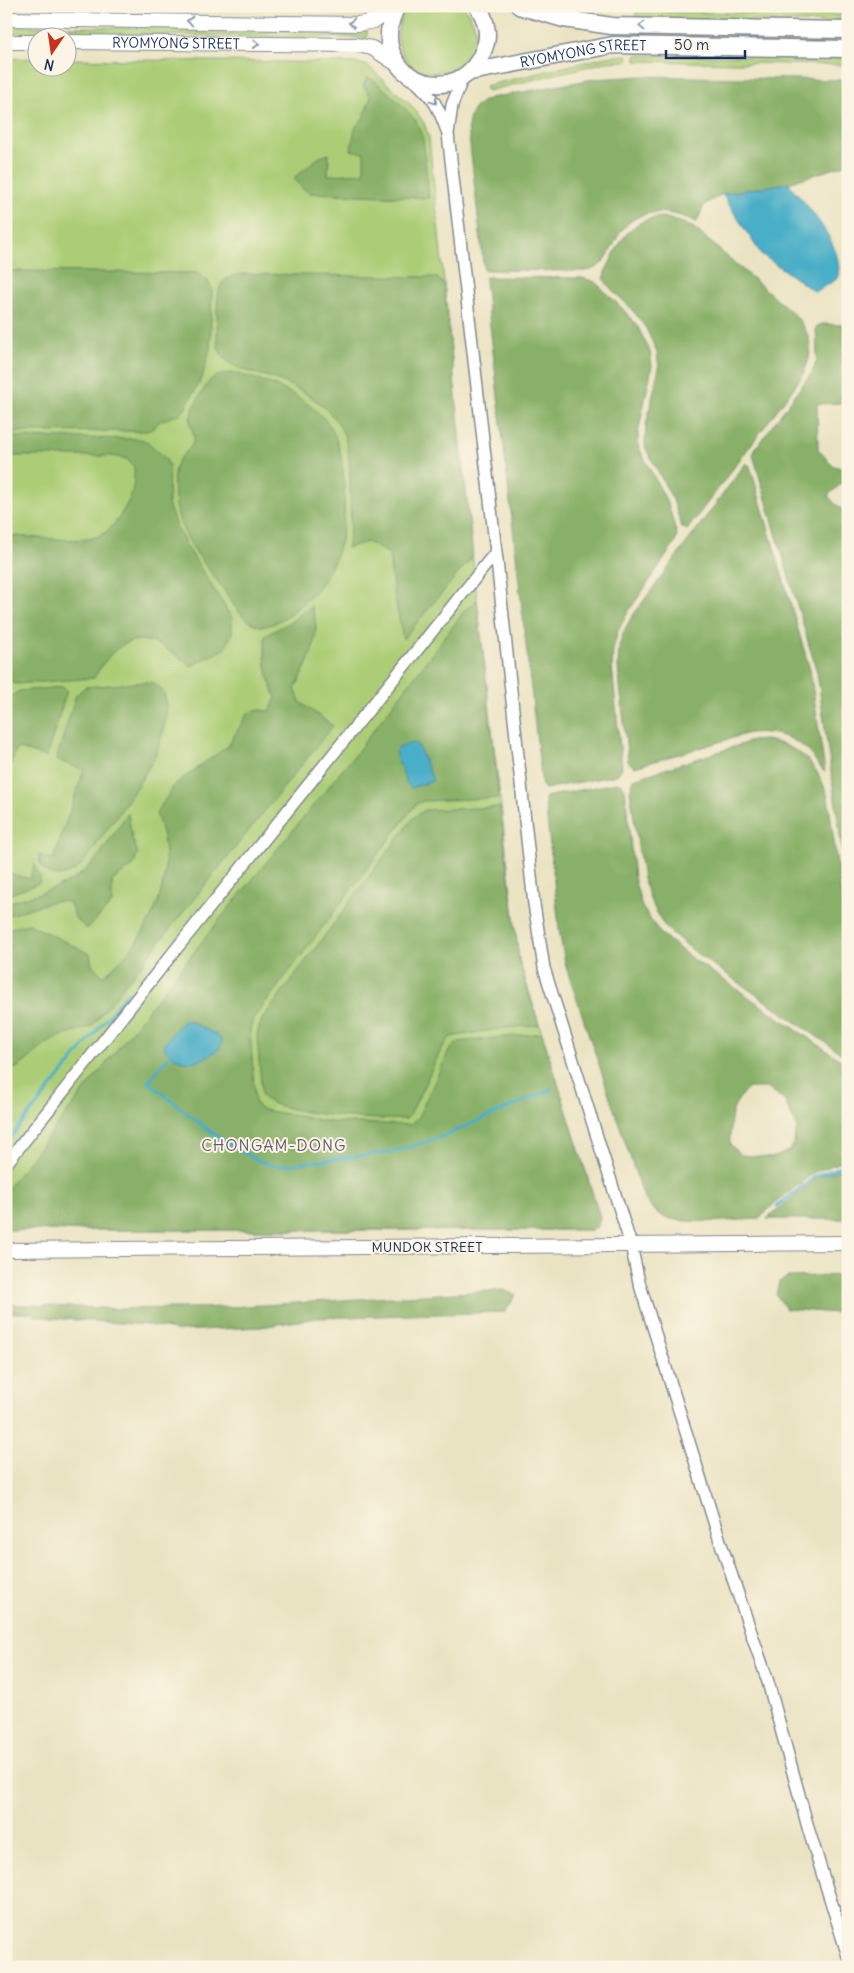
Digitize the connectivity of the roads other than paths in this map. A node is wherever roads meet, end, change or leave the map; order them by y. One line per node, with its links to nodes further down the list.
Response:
1 (397, 6): 5 (main road, RYOMYONG STREET, one-way to 5); 12 (highway)
2 (477, 6): 6 (highway)
3 (482, 6): 6 (highway)
4 (519, 6): 7 (highway, RYOMYONG STREET, one-way to 4)
5 (6, 19)
6 (486, 26): 13 (highway)
7 (848, 30)
8 (6, 42): 9 (main road)
9 (28, 42)
10 (78, 42): 12 (main road, RYOMYONG STREET, one-way to 12)
11 (848, 49): 13 (highway, RYOMYONG STREET)
12 (403, 70): 13 (highway, RYOMYONG STREET); 14 (street, one-way to 14)
13 (467, 75): 14 (street)
14 (448, 134): 15 (street)
15 (496, 552): 16 (street); 18 (street)
16 (6, 1164)
17 (848, 1243): 18 (main road, MUNDOK STREET)
18 (631, 1245): 19 (main road, MUNDOK STREET); 20 (street)
19 (6, 1250)
20 (848, 1956)

